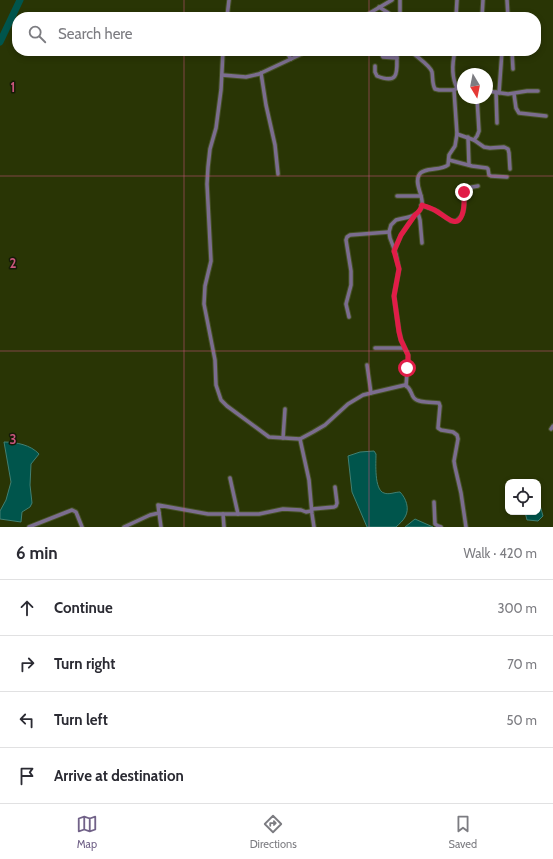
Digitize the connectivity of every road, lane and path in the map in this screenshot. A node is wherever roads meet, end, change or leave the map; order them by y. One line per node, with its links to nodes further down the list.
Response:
1 (229, 0): 8 (street)
2 (392, 0): 7 (street)
3 (400, 0): 11 (street)
4 (457, 0): 12 (street)
5 (483, 0): 13 (street)
6 (507, 0): 14 (street)
7 (379, 7): 9 (street); 10 (street)
8 (228, 12)
9 (372, 12)
10 (387, 12)
11 (400, 12)
12 (456, 12)
13 (482, 12)
14 (508, 12)
15 (223, 56): 28 (street)
16 (289, 56): 24 (street)
17 (299, 56): 24 (street)
18 (383, 56): 23 (street)
19 (417, 56): 29 (street)
20 (454, 56): 29 (street)
21 (501, 56): 32 (street)
22 (512, 56): 26 (street)
23 (397, 58): 25 (street)
24 (291, 60): 27 (street)
25 (375, 66)
26 (513, 69)
27 (261, 73): 28 (street); 43 (street)
28 (222, 75): 60 (street)
29 (456, 89): 37 (street)
30 (538, 91): 33 (street)
31 (493, 92): 32 (street)
32 (497, 92): 33 (street); 36 (street)
33 (514, 94): 35 (street)
34 (477, 104): 39 (street)
35 (546, 116)
36 (497, 123)
37 (457, 134): 38 (street); 40 (street)
38 (468, 137): 39 (street); 41 (street)
39 (474, 140): 42 (street)
40 (449, 160): 41 (street); 47 (street)
41 (469, 165): 44 (street)
42 (510, 169)
43 (278, 174)
44 (508, 177)
45 (478, 186): 48 (street)
46 (397, 196): 47 (street)
47 (422, 196): 48 (street)
48 (422, 205): 49 (street)
49 (416, 214): 50 (street); 51 (street); 52 (street)
50 (389, 232): 52 (street); 53 (street)
51 (422, 243)
52 (394, 251): 55 (street)
53 (349, 317)
54 (375, 348): 55 (street)
55 (404, 348): 57 (street)
56 (366, 365): 58 (street)
57 (406, 386): 58 (street); 76 (street)
58 (371, 393): 61 (street)
59 (285, 409): 60 (street)
60 (283, 438): 61 (street)
61 (300, 439): 65 (street)
62 (230, 478): 68 (street)
63 (336, 487): 65 (street)
64 (434, 502): 75 (street)
65 (312, 510): 68 (street); 74 (street)
66 (159, 513): 67 (street); 71 (street); 72 (street)
67 (223, 514): 68 (street); 73 (street)
68 (238, 514)
69 (29, 527): 70 (street)
70 (82, 527)
71 (124, 527)
72 (160, 527)
73 (224, 527)
74 (314, 527)
75 (441, 527)
76 (466, 527)

